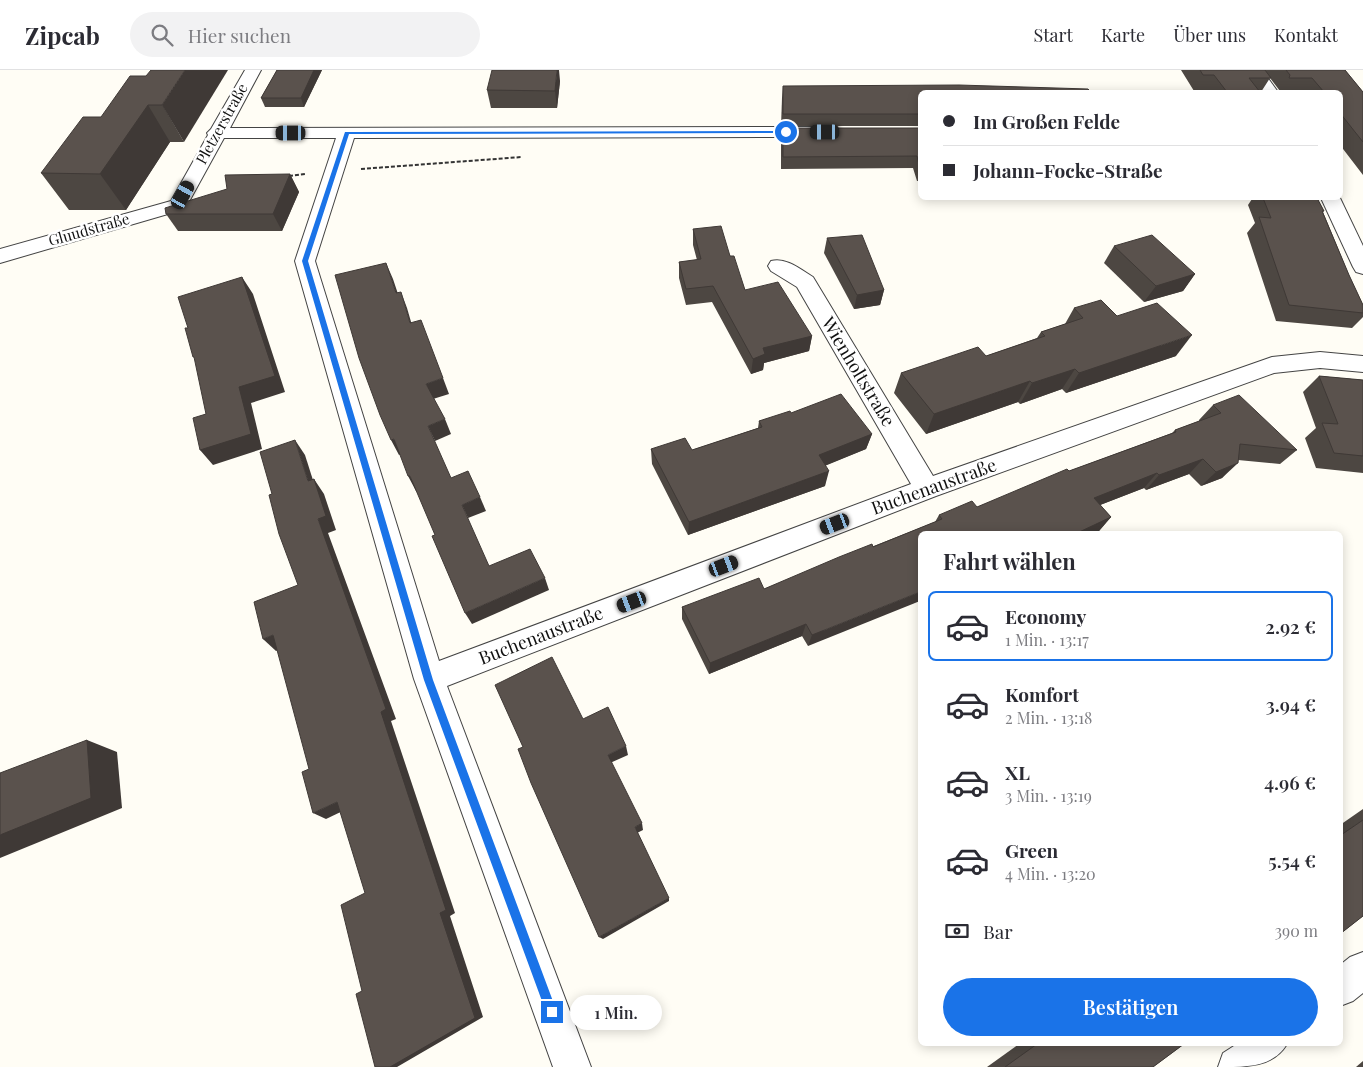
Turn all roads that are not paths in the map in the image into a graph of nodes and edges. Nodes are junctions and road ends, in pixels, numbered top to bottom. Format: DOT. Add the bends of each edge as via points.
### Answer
graph roads {
  1 [pos="253,70"];
  2 [pos="1253,70"];
  3 [pos="1268,90"];
  4 [pos="841,132"];
  5 [pos="216,133"];
  6 [pos="347,133"];
  7 [pos="1331,200"];
  8 [pos="178,205"];
  9 [pos="0,256"];
  10 [pos="778,266"];
  11 [pos="1363,267"];
  12 [pos="1363,364"];
  13 [pos="928,489"];
  14 [pos="429,680"];
  15 [pos="1363,970"];
  16 [pos="1343,986"];
  17 [pos="1265,1046"];
  18 [pos="572,1067"];
  19 [pos="1237,1067"];
  1 -- 5 [label="street, Pletzerstraße"];
  2 -- 3 [label="street"];
  4 -- 6 [label="street"];
  5 -- 6 [label="street"];
  5 -- 8 [label="street, Pletzerstraße"];
  6 -- 14 [label="street" via="305,261"];
  7 -- 11 [label="street"];
  8 -- 9 [label="street, Gluudstraße"];
  10 -- 13 [label="street, Wienholtstraße" via="805,282"];
  12 -- 13 [label="street, Buchenaustraße" via="1320,360 1272,365"];
  13 -- 14 [label="street, Buchenaustraße"];
  14 -- 18 [label="street"];
  15 -- 16 [label="street"];
  17 -- 19 [label="street"];
}
